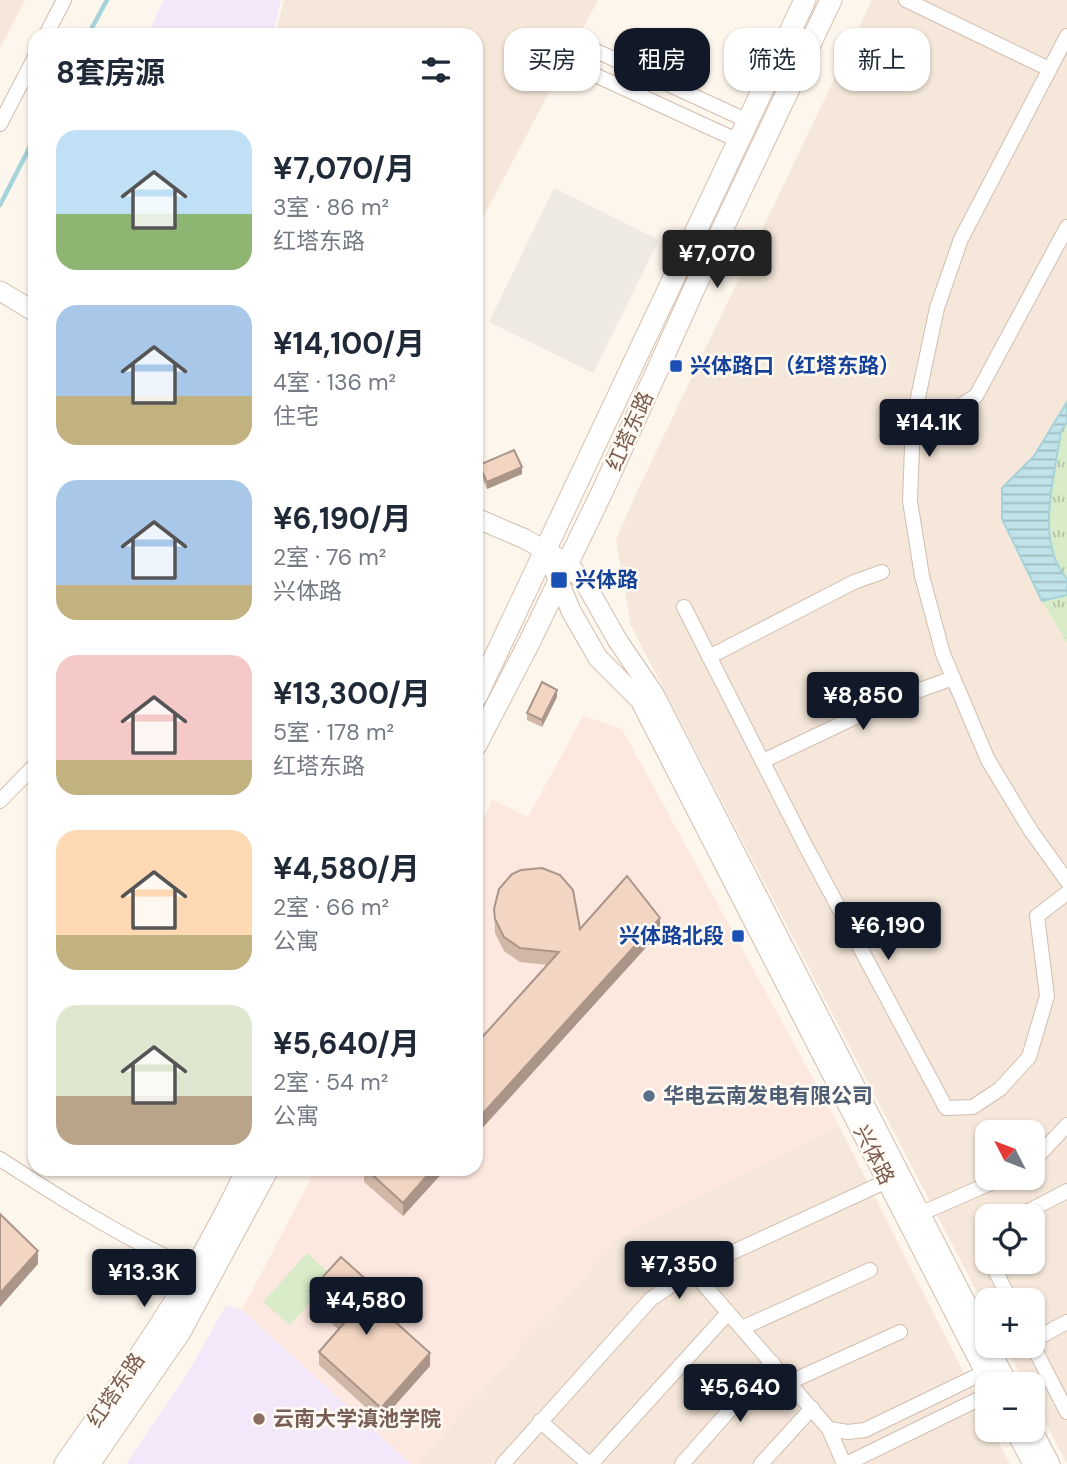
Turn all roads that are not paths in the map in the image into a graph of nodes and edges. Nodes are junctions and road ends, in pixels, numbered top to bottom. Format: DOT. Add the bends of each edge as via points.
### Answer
graph roads {
  1 [pos="64,0"];
  2 [pos="805,0"];
  3 [pos="831,0"];
  4 [pos="906,0"];
  5 [pos="50,28"];
  6 [pos="1067,36"];
  7 [pos="600,53"];
  8 [pos="1049,69"];
  9 [pos="28,70"];
  10 [pos="600,77"];
  11 [pos="748,121"];
  12 [pos="0,124"];
  13 [pos="739,141"];
  14 [pos="1067,227"];
  15 [pos="0,291"];
  16 [pos="28,309"];
  17 [pos="913,436"];
  18 [pos="483,521"];
  19 [pos="545,552"];
  20 [pos="563,572"];
  21 [pos="882,572"];
  22 [pos="684,607"];
  23 [pos="709,657"];
  24 [pos="953,678"];
  25 [pos="483,683"];
  26 [pos="483,731"];
  27 [pos="762,761"];
  28 [pos="28,772"];
  29 [pos="0,801"];
  30 [pos="1067,881"];
  31 [pos="1067,893"];
  32 [pos="830,1052"];
  33 [pos="1067,1125"];
  34 [pos="1045,1149"];
  35 [pos="0,1159"];
  36 [pos="243,1176"];
  37 [pos="264,1176"];
  38 [pos="887,1181"];
  39 [pos="975,1190"];
  40 [pos="1067,1191"];
  41 [pos="1042,1204"];
  42 [pos="913,1217"];
  43 [pos="193,1269"];
  44 [pos="870,1270"];
  45 [pos="692,1271"];
  46 [pos="728,1312"];
  47 [pos="1067,1322"];
  48 [pos="975,1323"];
  49 [pos="742,1328"];
  50 [pos="900,1332"];
  51 [pos="1045,1335"];
  52 [pos="1040,1358"];
  53 [pos="772,1362"];
  54 [pos="994,1372"];
  55 [pos="790,1382"];
  56 [pos="975,1389"];
  57 [pos="975,1401"];
  58 [pos="812,1408"];
  59 [pos="1067,1412"];
  60 [pos="540,1422"];
  61 [pos="829,1429"];
  62 [pos="1021,1442"];
  63 [pos="1038,1442"];
  64 [pos="65,1464"];
  65 [pos="89,1464"];
  66 [pos="503,1464"];
  67 [pos="590,1464"];
  68 [pos="682,1464"];
  69 [pos="761,1464"];
  70 [pos="845,1464"];
  71 [pos="1033,1464"];
  72 [pos="1050,1464"];
  1 -- 5 [label="street"];
  2 -- 11 [label="main road, 红塔东路"];
  3 -- 20 [label="main road, 红塔东路"];
  4 -- 8 [label="street"];
  6 -- 8 [label="street"];
  7 -- 11 [label="street"];
  8 -- 17 [label="street" via="961,239 937,309"];
  9 -- 12 [label="street"];
  10 -- 13 [label="street"];
  11 -- 13 [label="main road, 红塔东路"];
  13 -- 19 [label="main road, 红塔东路"];
  14 -- 17 [label="street" via="976,396"];
  15 -- 16 [label="street"];
  17 -- 24 [label="street" via="910,501 920,563"];
  18 -- 19 [label="street"];
  19 -- 20 [label="street"];
  19 -- 25 [label="main road, 红塔东路"];
  20 -- 26 [label="main road, 红塔东路"];
  20 -- 32 [label="street, 兴体路" via="571,611 598,658 640,700"];
  21 -- 23 [label="street"];
  22 -- 23 [label="street"];
  23 -- 27 [label="street"];
  24 -- 27 [label="street" via="887,702"];
  24 -- 30 [label="street" via="988,760"];
  27 -- 31 [label="street" via="946,1108 973,1107 1000,1089 1029,1057 1047,996 1037,916"];
  28 -- 29 [label="street"];
  32 -- 38 [label="street, 兴体路"];
  32 -- 42 [label="street, 兴体路"];
  33 -- 34 [label="street"];
  35 -- 43 [label="street"];
  36 -- 43 [label="main road, 红塔东路"];
  37 -- 65 [label="main road, 红塔东路" via="180,1332"];
  38 -- 42 [label="street, 兴体路"];
  38 -- 45 [label="street"];
  39 -- 42 [label="street"];
  40 -- 41 [label="street"];
  42 -- 48 [label="street, 兴体路"];
  42 -- 54 [label="street, 兴体路"];
  43 -- 64 [label="main road, 红塔东路"];
  44 -- 49 [label="street"];
  45 -- 46 [label="street"];
  45 -- 60 [label="street" via="651,1299"];
  46 -- 49 [label="street"];
  46 -- 67 [label="street"];
  47 -- 51 [label="street"];
  49 -- 53 [label="street"];
  50 -- 55 [label="street"];
  52 -- 59 [label="street"];
  53 -- 55 [label="street"];
  53 -- 68 [label="street"];
  55 -- 58 [label="street"];
  56 -- 61 [label="street" via="865,1430"];
  57 -- 70 [label="street"];
  58 -- 61 [label="street"];
  58 -- 69 [label="street"];
  60 -- 66 [label="street"];
  60 -- 67 [label="street"];
  61 -- 70 [label="street"];
  62 -- 71 [label="street"];
  63 -- 72 [label="street"];
}
